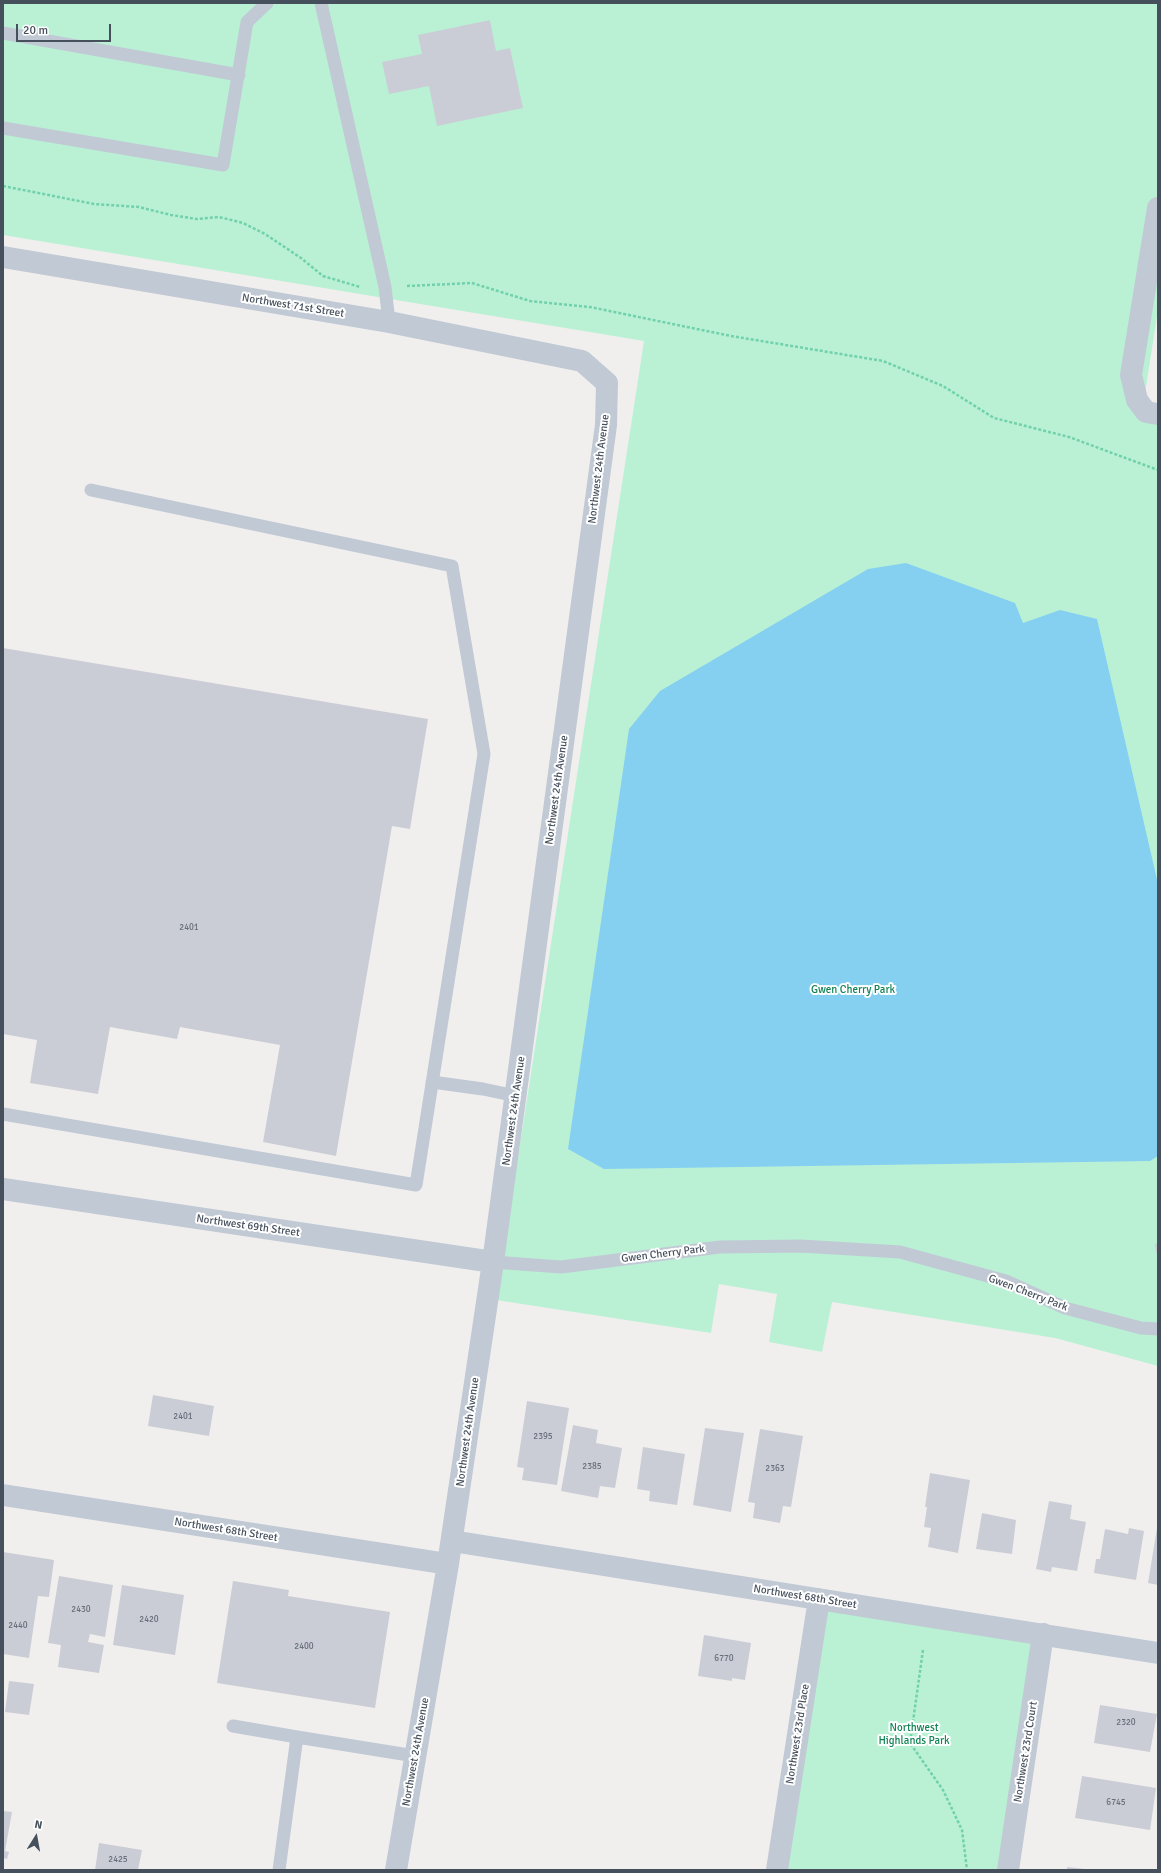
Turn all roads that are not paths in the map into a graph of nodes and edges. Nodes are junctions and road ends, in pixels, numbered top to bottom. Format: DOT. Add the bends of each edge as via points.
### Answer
graph roads {
  1 [pos="267,3"];
  2 [pos="321,3"];
  3 [pos="3,33"];
  4 [pos="239,75"];
  5 [pos="3,128"];
  6 [pos="1158,208"];
  7 [pos="3,257"];
  8 [pos="389,322"];
  9 [pos="582,361"];
  10 [pos="1158,414"];
  11 [pos="91,490"];
  12 [pos="432,1082"];
  13 [pos="516,1096"];
  14 [pos="3,1114"];
  15 [pos="3,1189"];
  16 [pos="493,1262"];
  17 [pos="1158,1329"];
  18 [pos="3,1495"];
  19 [pos="452,1541"];
  20 [pos="448,1564"];
  21 [pos="819,1599"];
  22 [pos="1044,1634"];
  23 [pos="1158,1653"];
  24 [pos="233,1726"];
  25 [pos="297,1737"];
  26 [pos="416,1756"];
  27 [pos="278,1870"];
  28 [pos="396,1870"];
  29 [pos="777,1870"];
  30 [pos="1008,1870"];
  1 -- 4 [label="lane" via="248,22"];
  2 -- 8 [label="lane" via="385,287"];
  3 -- 4 [label="lane"];
  4 -- 5 [label="lane" via="223,165"];
  6 -- 10 [label="street" via="1131,375 1137,400 1146,412"];
  7 -- 8 [label="street, Northwest 71st Street"];
  8 -- 9 [label="street, Northwest 71st Street"];
  9 -- 13 [label="street, Northwest 24th Avenue" via="607,383 606,425"];
  11 -- 12 [label="lane" via="452,566 484,754"];
  12 -- 13 [label="lane"];
  12 -- 14 [label="lane" via="416,1185"];
  13 -- 16 [label="street, Northwest 24th Avenue"];
  15 -- 16 [label="street, Northwest 69th Street"];
  16 -- 17 [label="lane, Gwen Cherry Park" via="561,1266 720,1247 801,1246 900,1252 1006,1282 1065,1308 1141,1328"];
  16 -- 19 [label="street, Northwest 24th Avenue"];
  18 -- 20 [label="street, Northwest 68th Street"];
  19 -- 20 [label="street, Northwest 24th Avenue"];
  19 -- 21 [label="street, Northwest 68th Street"];
  20 -- 26 [label="street, Northwest 24th Avenue"];
  21 -- 22 [label="street, Northwest 68th Street"];
  21 -- 29 [label="street, Northwest 23rd Place"];
  22 -- 23 [label="street, Northwest 68th Street"];
  22 -- 30 [label="street, Northwest 23rd Court"];
  24 -- 25 [label="lane"];
  25 -- 26 [label="lane"];
  25 -- 27 [label="lane"];
  26 -- 28 [label="street, Northwest 24th Avenue"];
}
